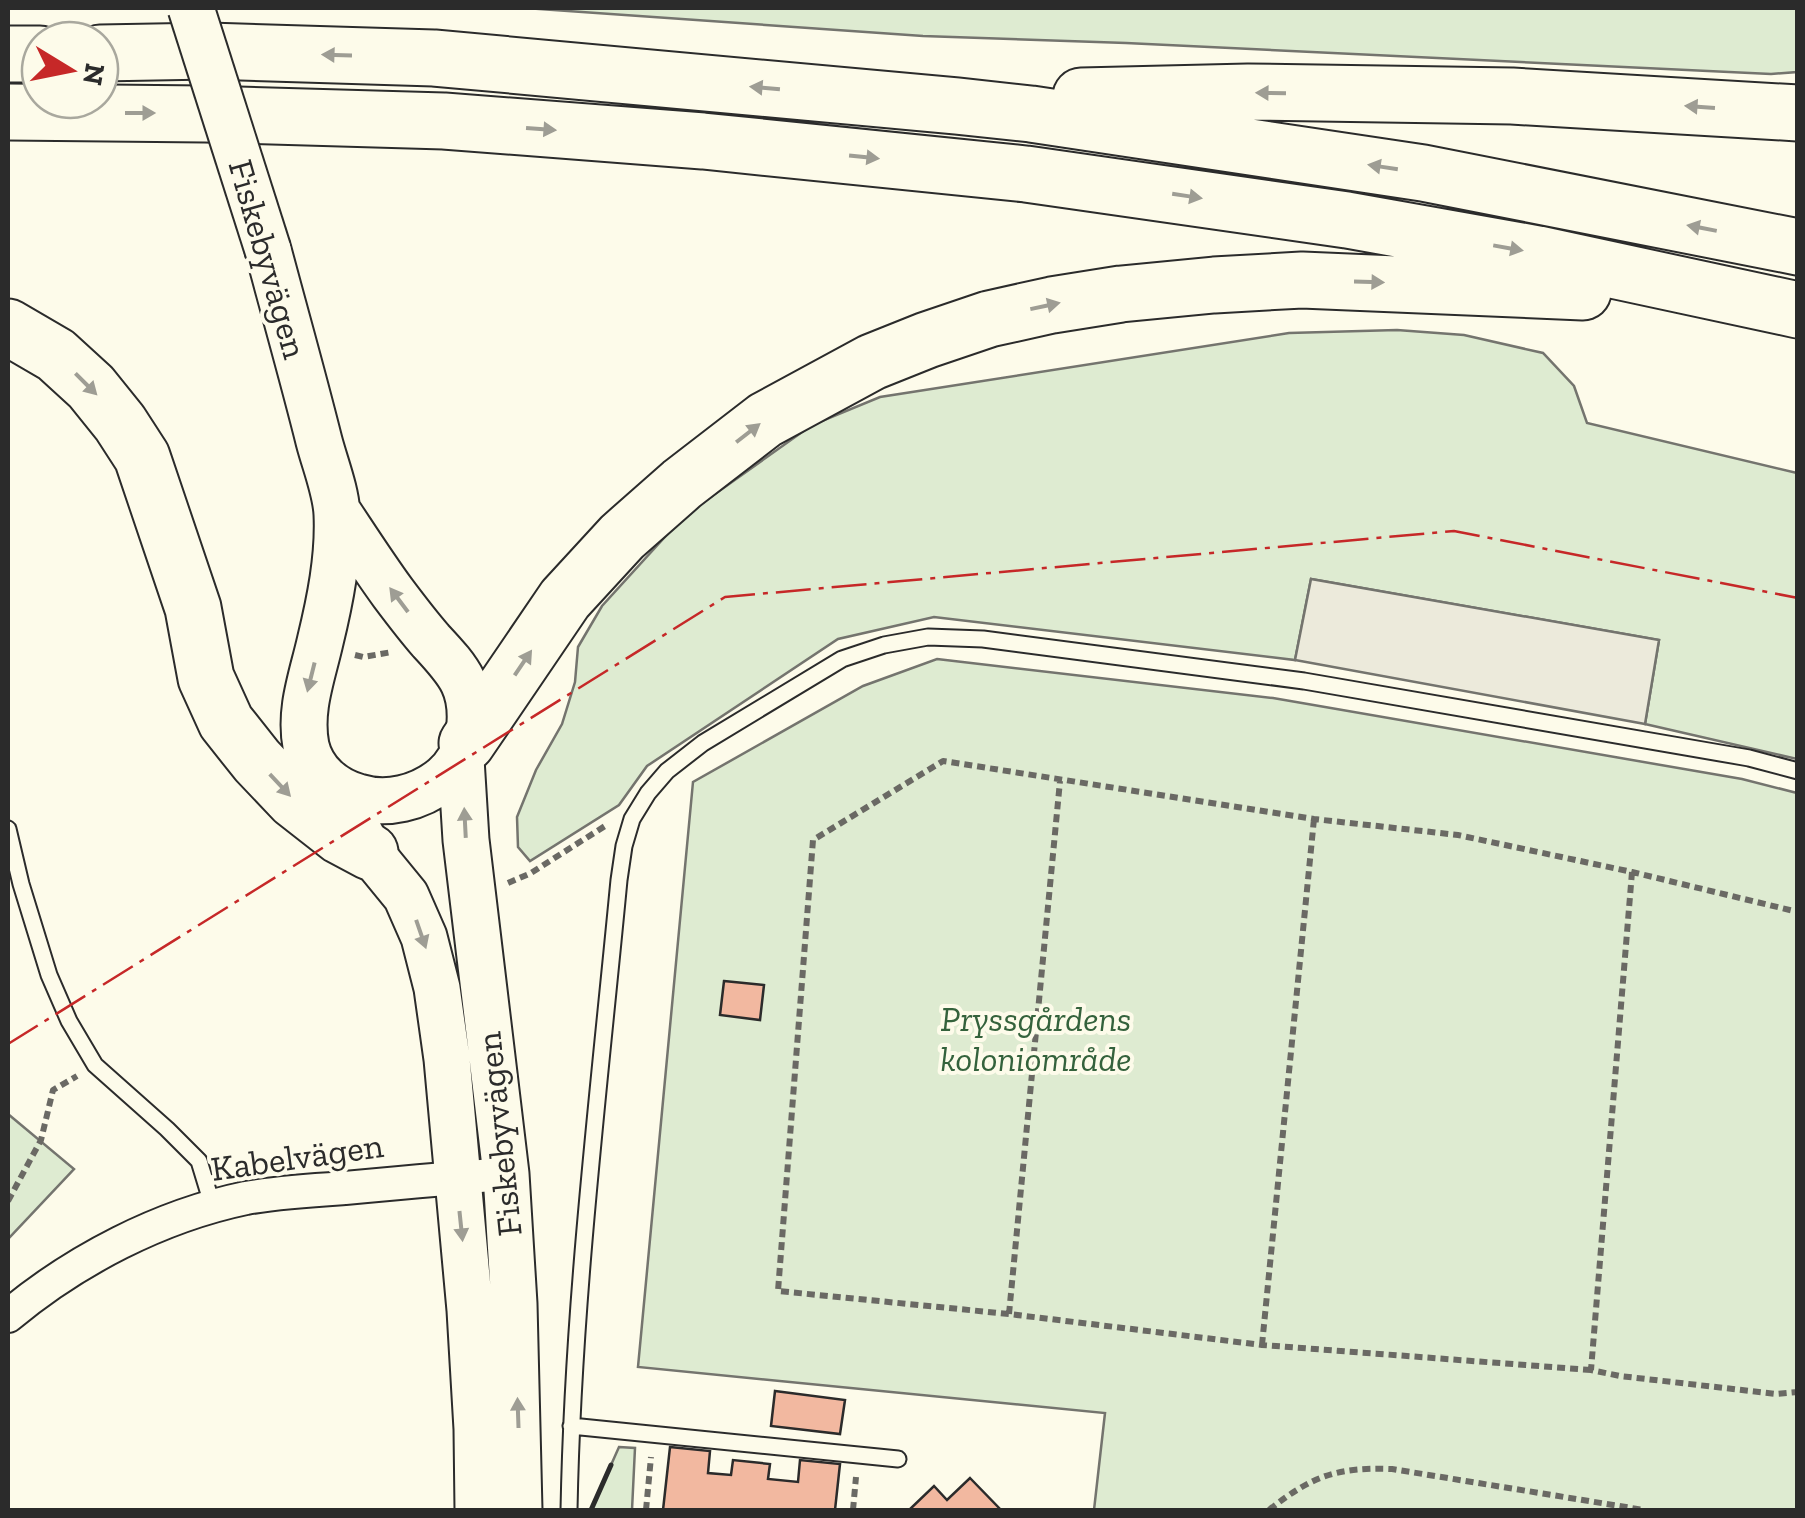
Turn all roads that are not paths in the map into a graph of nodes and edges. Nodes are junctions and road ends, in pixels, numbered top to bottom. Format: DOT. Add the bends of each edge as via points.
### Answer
graph roads {
  1 [pos="191,8"];
  2 [pos="120,53"];
  3 [pos="898,100"];
  4 [pos="8,112"];
  5 [pos="1798,113"];
  6 [pos="1798,246"];
  7 [pos="1788,308"];
  8 [pos="8,327"];
  9 [pos="338,512"];
  10 [pos="193,608"];
  11 [pos="464,751"];
  12 [pos="1798,770"];
  13 [pos="326,778"];
  14 [pos="8,830"];
  15 [pos="370,852"];
  16 [pos="506,1174"];
  17 [pos="456,1178"];
  18 [pos="213,1207"];
  19 [pos="8,1316"];
  20 [pos="571,1426"];
  21 [pos="898,1459"];
  22 [pos="478,1510"];
  23 [pos="519,1510"];
  24 [pos="570,1510"];
  1 -- 9 [label="street, Fiskebyvägen, bridge" via="268,250"];
  3 -- 2 [label="highway, one-way" via="434,58"];
  5 -- 3 [label="highway, one-way" via="1512,96 1267,92"];
  6 -- 3 [label="highway, one-way" via="1422,174"];
  4 -- 7 [label="highway, one-way" via="444,122 1026,174 1347,220"];
  11 -- 7 [label="highway, one-way" via="565,599 682,484 765,420 872,362 974,324 1121,294 1302,280"];
  8 -- 10 [label="highway, one-way" via="56,355 120,423 142,457"];
  11 -- 9 [label="street, Fiskebyvägen, one-way" via="470,702 463,679 393,594"];
  9 -- 13 [label="street, Fiskebyvägen, one-way" via="334,568 304,708 307,752"];
  10 -- 13 [label="highway" via="266,718"];
  10 -- 15 [label="highway, one-way" via="206,678 226,722 294,800"];
  11 -- 13 [label="street" via="446,777 404,799 357,797"];
  16 -- 11 [label="street, Fiskebyvägen, one-way" via="466,840"];
  12 -- 20 [label="lane" via="1304,681 983,640 928,637 842,659 703,743 667,771 632,819 619,880"];
  13 -- 15 [label="street, Fiskebyvägen"];
  14 -- 18 [label="lane" via="49,975 69,1021 95,1065 198,1161"];
  15 -- 17 [label="street, Fiskebyvägen, one-way" via="406,896 424,937 437,988"];
  16 -- 17 [label="street, Kabelvägen"];
  23 -- 16 [label="street, Fiskebyvägen, one-way"];
  17 -- 18 [label="street, Kabelvägen" via="302,1191"];
  17 -- 22 [label="street, Fiskebyvägen, one-way" via="470,1310"];
  18 -- 19 [label="street, Kabelvägen" via="139,1231 39,1289"];
  20 -- 21 [label="lane"];
  20 -- 24 [label="lane"];
}
